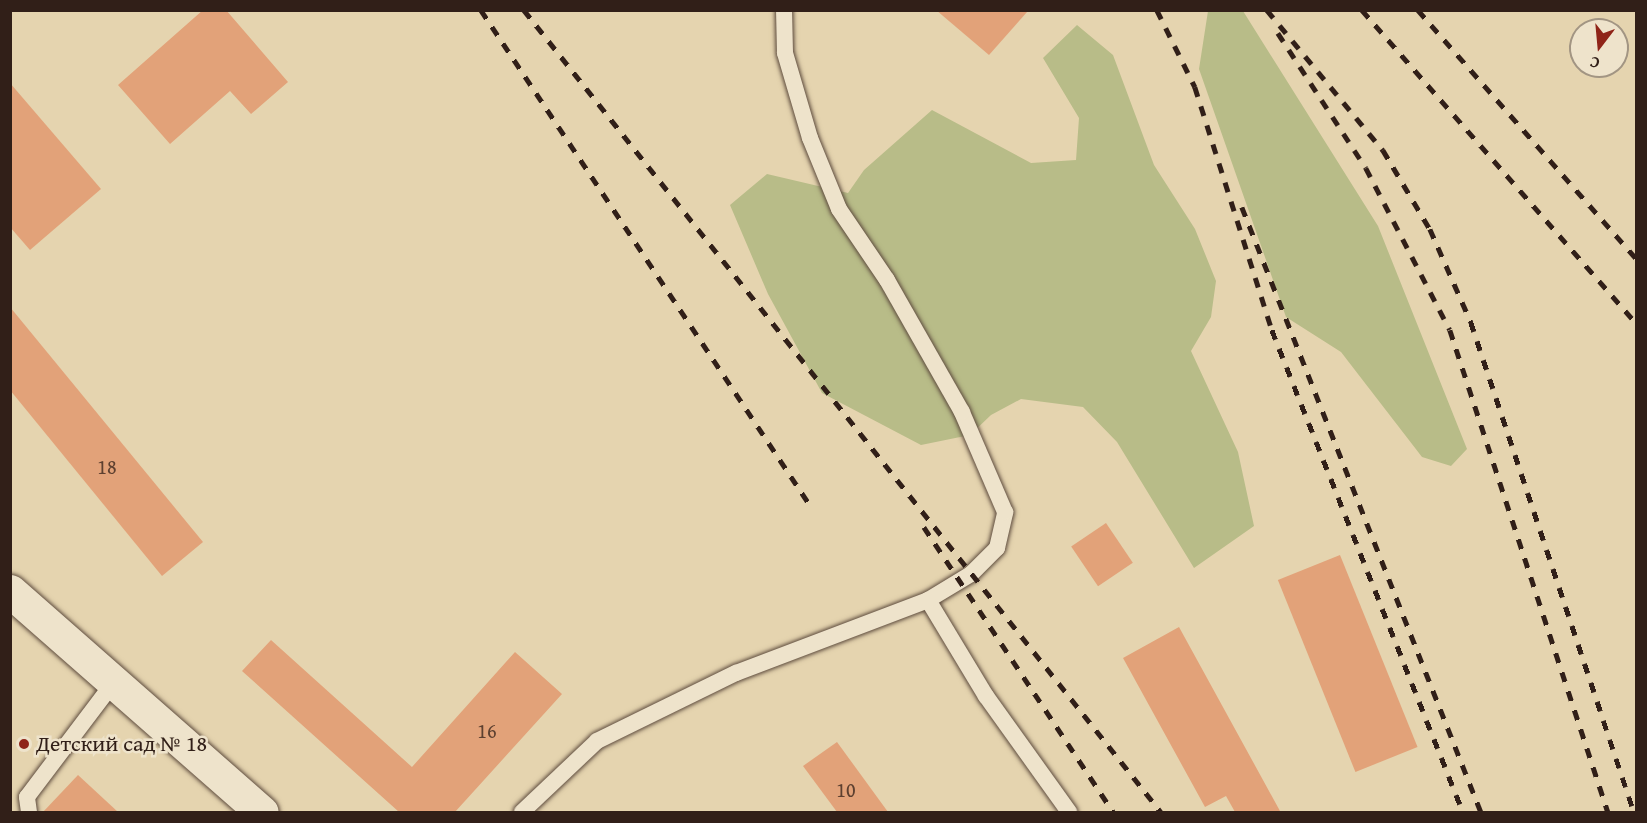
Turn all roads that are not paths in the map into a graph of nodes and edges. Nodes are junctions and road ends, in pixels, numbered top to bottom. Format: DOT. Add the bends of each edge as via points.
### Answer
graph roads {
  1 [pos="784,10"];
  2 [pos="10,591"];
  3 [pos="928,600"];
  4 [pos="114,682"];
  5 [pos="29,813"];
  6 [pos="262,813"];
  7 [pos="522,813"];
  8 [pos="1069,813"];
  1 -- 3 [label="lane" via="785,53 839,209 962,412 1005,512 997,548 971,574"];
  2 -- 4 [label="street"];
  3 -- 7 [label="lane" via="736,673 597,741"];
  3 -- 8 [label="lane" via="986,696"];
  4 -- 5 [label="lane" via="27,797"];
  4 -- 6 [label="street"];
}
